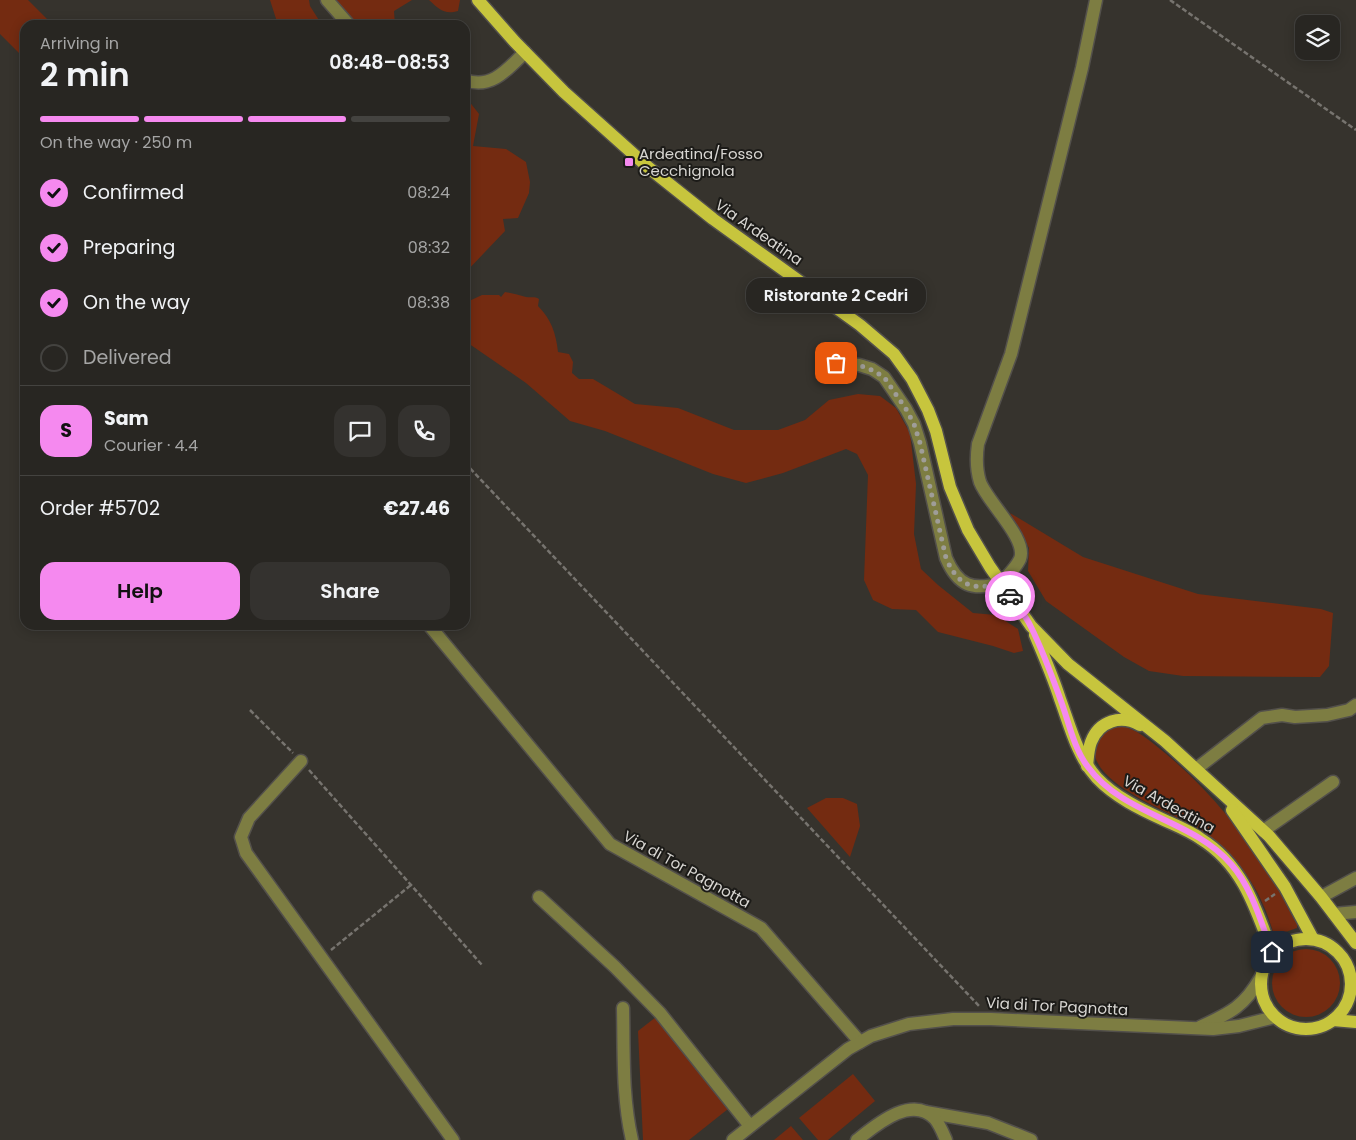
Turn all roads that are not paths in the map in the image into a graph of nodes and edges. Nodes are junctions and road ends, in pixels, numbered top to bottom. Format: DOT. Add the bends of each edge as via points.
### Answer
graph roads {
  1 [pos="327,0"];
  2 [pos="478,0"];
  3 [pos="1096,0"];
  4 [pos="345,20"];
  5 [pos="525,52"];
  6 [pos="470,81"];
  7 [pos="836,363"];
  8 [pos="1001,583"];
  9 [pos="1031,626"];
  10 [pos="432,630"];
  11 [pos="1356,705"];
  12 [pos="1165,741"];
  13 [pos="301,762"];
  14 [pos="1087,766"];
  15 [pos="1196,769"];
  16 [pos="1333,782"];
  17 [pos="1216,788"];
  18 [pos="1264,831"];
  19 [pos="1356,878"];
  20 [pos="539,897"];
  21 [pos="1321,897"];
  22 [pos="1356,912"];
  23 [pos="1334,914"];
  24 [pos="1313,939"];
  25 [pos="1356,943"];
  26 [pos="1272,952"];
  27 [pos="1261,977"];
  28 [pos="1354,982"];
  29 [pos="623,1008"];
  30 [pos="1275,1017"];
  31 [pos="1334,1020"];
  32 [pos="1356,1022"];
  33 [pos="1195,1029"];
  34 [pos="860,1042"];
  35 [pos="924,1112"];
  36 [pos="750,1126"];
  37 [pos="453,1140"];
  38 [pos="632,1140"];
  39 [pos="733,1140"];
  40 [pos="857,1140"];
  41 [pos="946,1140"];
  42 [pos="1031,1140"];
  1 -- 4 [label="street"];
  2 -- 5 [label="main road, Via Ardeatina"];
  3 -- 8 [label="street" via="1011,354 978,444 976,458 981,484 1021,545 1020,559"];
  5 -- 6 [label="street" via="495,79 484,83"];
  5 -- 8 [label="main road, Via Ardeatina" via="595,121 673,188 860,324 894,354 912,378 933,421 950,487 963,520"];
  7 -- 8 [label="street" via="859,365 884,377 906,409 920,443 946,558 957,578 976,587"];
  8 -- 9 [label="main road, Via Ardeatina"];
  9 -- 12 [label="main road, Via Ardeatina" via="1079,674"];
  9 -- 14 [label="main road, Via Ardeatina"];
  10 -- 34 [label="street, Via di Tor Pagnotta" via="610,844 761,928"];
  11 -- 15 [label="street" via="1327,715 1262,718"];
  12 -- 14 [label="main road" via="1130,720 1114,720 1097,731 1089,747"];
  12 -- 15 [label="main road, Via Ardeatina"];
  13 -- 37 [label="street" via="249,818 241,837 246,853"];
  14 -- 26 [label="main road, Via Ardeatina" via="1116,794 1201,838 1226,859 1248,890"];
  15 -- 17 [label="main road, Via Ardeatina"];
  16 -- 18 [label="street"];
  17 -- 18 [label="main road, Via Ardeatina"];
  17 -- 24 [label="main road, Via Ardeatina" via="1285,887"];
  18 -- 21 [label="main road, Via Ardeatina"];
  19 -- 21 [label="street"];
  20 -- 36 [label="street" via="660,1013"];
  21 -- 23 [label="main road, Via Ardeatina"];
  22 -- 23 [label="street"];
  23 -- 25 [label="main road, Via Ardeatina"];
  24 -- 26 [label="main road" via="1295,940"];
  24 -- 28 [label="main road" via="1328,945 1338,954"];
  26 -- 27 [label="main road"];
  27 -- 30 [label="main road" via="1265,1005"];
  27 -- 33 [label="street" via="1242,1004"];
  28 -- 31 [label="main road" via="1349,998"];
  29 -- 38 [label="street" via="627,1120"];
  30 -- 31 [label="main road" via="1300,1028 1318,1027"];
  30 -- 33 [label="street, Via di Tor Pagnotta" via="1239,1026"];
  31 -- 32 [label="main road"];
  33 -- 34 [label="street, Via di Tor Pagnotta" via="953,1019 909,1024"];
  34 -- 36 [label="street, Via di Tor Pagnotta" via="827,1064"];
  35 -- 40 [label="street" via="903,1111 891,1116"];
  35 -- 41 [label="street" via="935,1119"];
  35 -- 42 [label="street" via="988,1123"];
  36 -- 39 [label="street, Via di Tor Pagnotta"];
}
